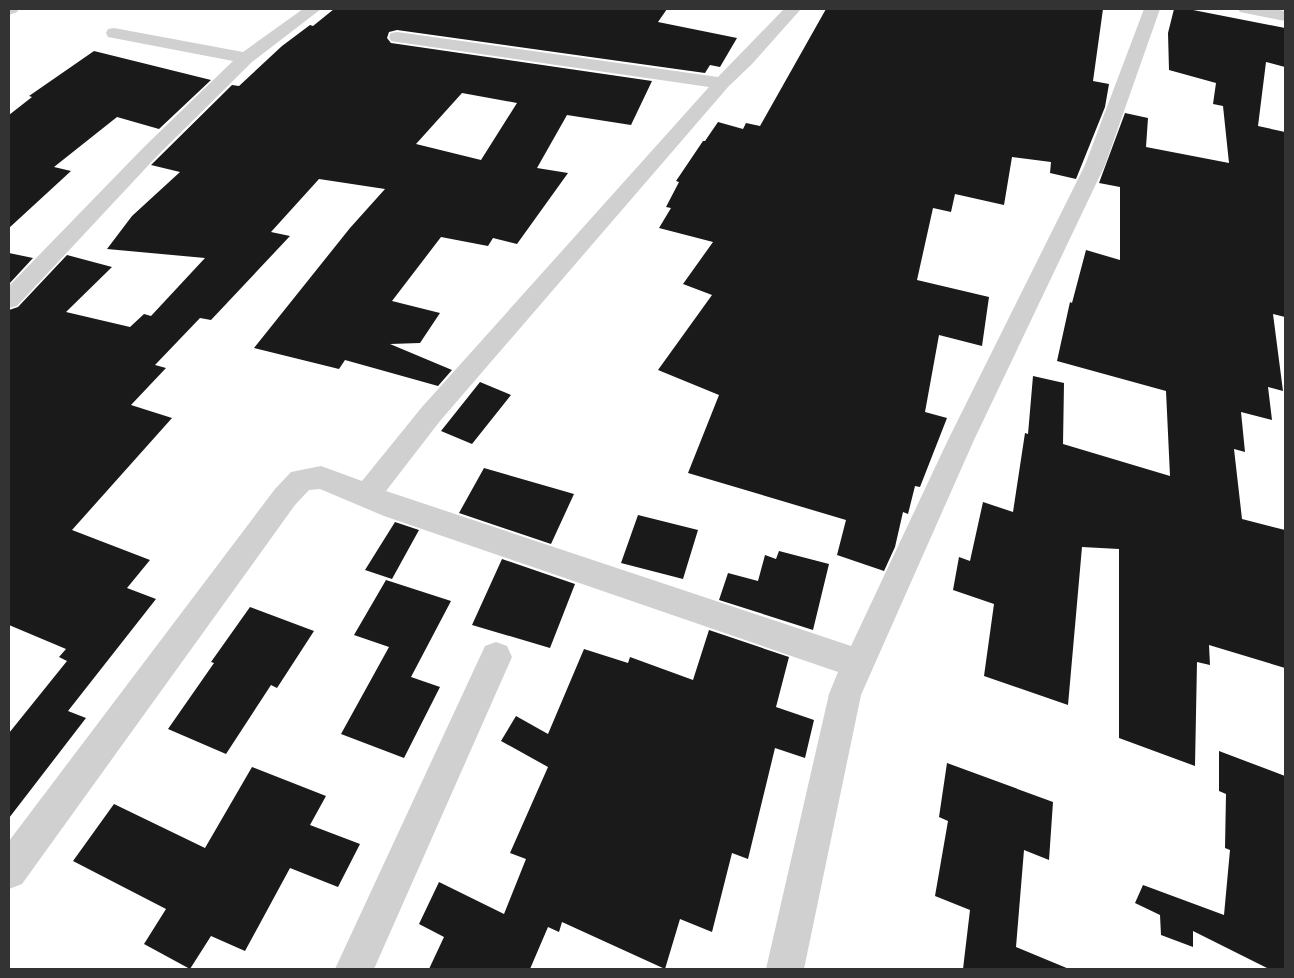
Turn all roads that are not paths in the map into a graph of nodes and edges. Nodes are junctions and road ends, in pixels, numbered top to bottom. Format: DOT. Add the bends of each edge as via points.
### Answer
graph roads {
  1 [pos="313,9"];
  2 [pos="793,9"];
  3 [pos="1152,9"];
  4 [pos="1246,9"];
  5 [pos="1285,16"];
  6 [pos="114,33"];
  7 [pos="397,37"];
  8 [pos="246,58"];
  9 [pos="722,83"];
  10 [pos="9,300"];
  11 [pos="367,495"];
  12 [pos="496,657"];
  13 [pos="859,664"];
  14 [pos="9,871"];
  15 [pos="354,969"];
  16 [pos="785,969"];
  1 -- 8 [label="street"];
  2 -- 9 [label="street"];
  3 -- 13 [label="street" via="1095,165 961,440"];
  4 -- 5 [label="street"];
  6 -- 8 [label="street"];
  7 -- 9 [label="street"];
  8 -- 10 [label="street" via="151,151"];
  9 -- 11 [label="street" via="431,414"];
  11 -- 13 [label="street" via="384,504"];
  11 -- 14 [label="street" via="321,477 301,480"];
  12 -- 15 [label="street"];
  13 -- 16 [label="street" via="845,694"];
}
